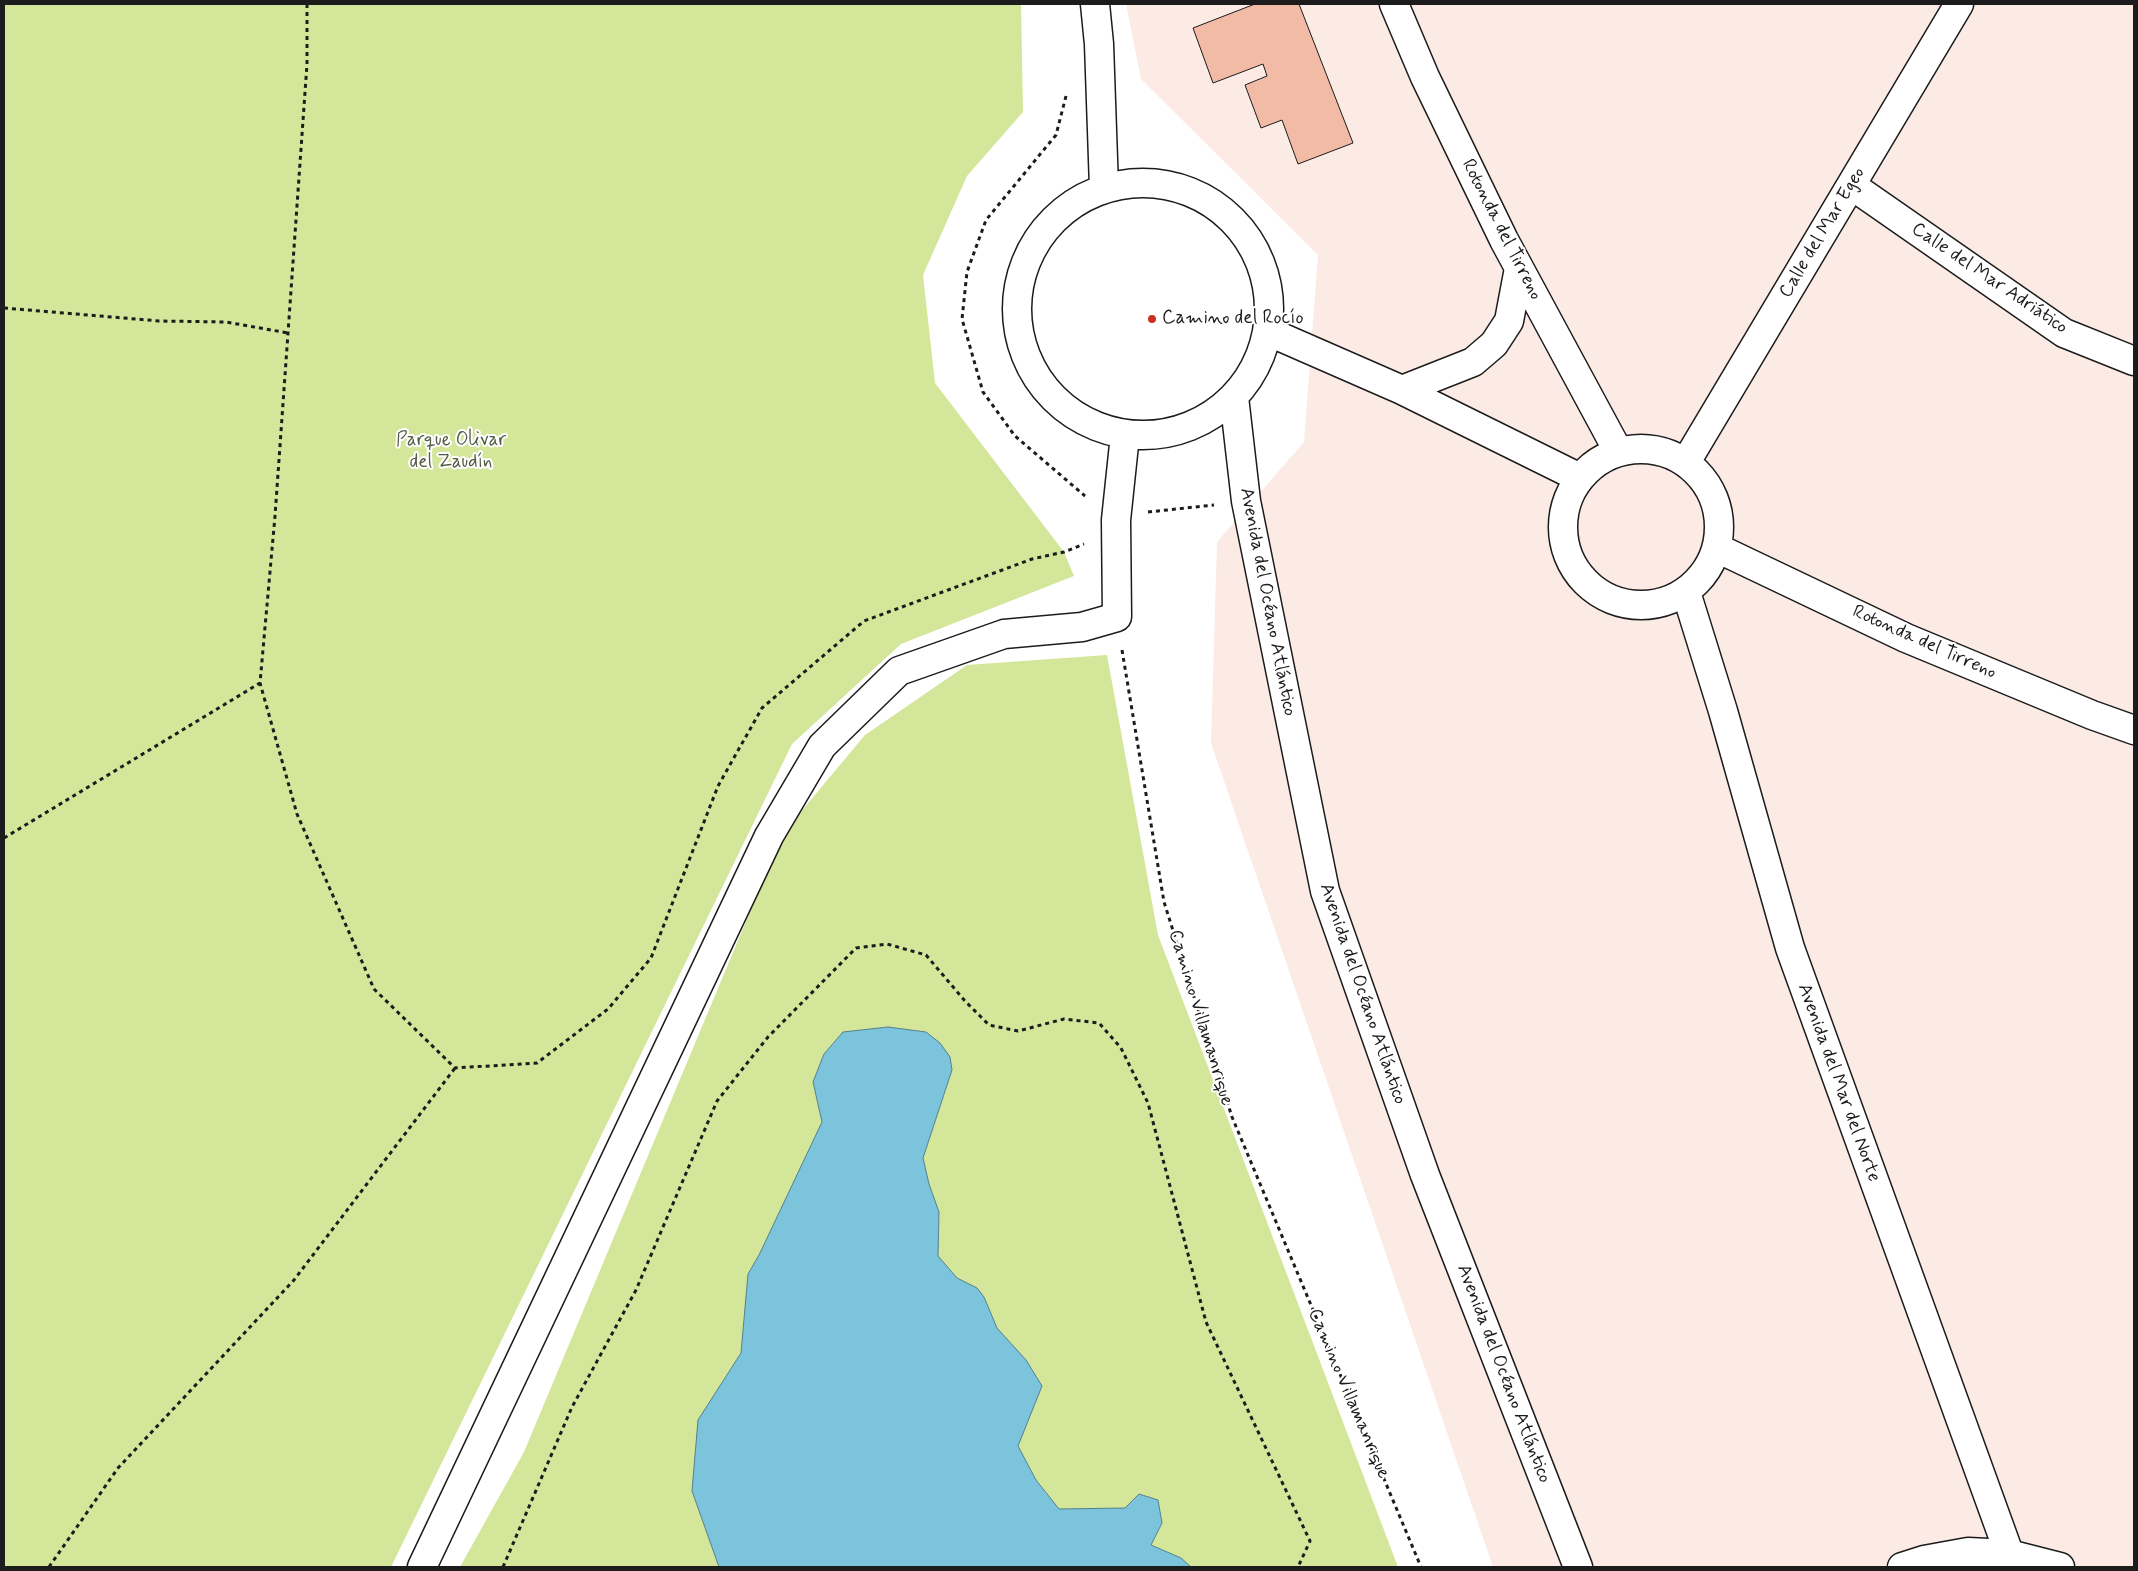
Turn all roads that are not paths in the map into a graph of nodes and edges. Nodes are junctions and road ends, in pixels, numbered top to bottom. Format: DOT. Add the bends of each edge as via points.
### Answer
graph roads {
  1 [pos="1095,4"];
  2 [pos="1394,4"];
  3 [pos="1959,4"];
  4 [pos="1851,185"];
  5 [pos="1104,188"];
  6 [pos="1519,268"];
  7 [pos="1267,331"];
  8 [pos="2134,361"];
  9 [pos="1402,390"];
  10 [pos="1234,397"];
  11 [pos="1125,435"];
  12 [pos="1618,451"];
  13 [pos="1686,462"];
  14 [pos="1580,478"];
  15 [pos="1717,548"];
  16 [pos="1686,592"];
  17 [pos="2134,730"];
  18 [pos="2011,1561"];
  19 [pos="422,1567"];
  20 [pos="1578,1567"];
  21 [pos="1902,1567"];
  22 [pos="2060,1567"];
  1 -- 5 [label="street"];
  2 -- 6 [label="street, Rotonda del Tirreno" via="1425,78"];
  3 -- 4 [label="street, Calle del Mar Egeo"];
  4 -- 8 [label="street, Calle del Mar Adriático" via="2064,333"];
  4 -- 13 [label="street, Calle del Mar Egeo"];
  5 -- 7 [label="street" via="1140,182 1177,187 1211,202 1239,226 1259,258 1269,294"];
  5 -- 11 [label="street" via="1070,205 1043,231 1024,264 1016,302 1020,339 1034,374 1057,403 1089,424"];
  6 -- 9 [label="street" via="1509,321 1494,344 1473,362"];
  6 -- 12 [label="street, Rotonda del Tirreno"];
  7 -- 9 [label="street"];
  7 -- 10 [label="street" via="1256,366"];
  9 -- 14 [label="street"];
  10 -- 11 [label="street" via="1193,425 1165,434"];
  10 -- 20 [label="street, Avenida del Océano Atlántico" via="1246,502 1325,892 1425,1175"];
  11 -- 19 [label="street" via="1117,516 1117,617 1082,627 1004,634 899,671 822,746 770,836"];
  12 -- 13 [label="street" via="1658,450"];
  12 -- 14 [label="street" via="1597,462"];
  13 -- 15 [label="street" via="1704,479 1715,500 1720,524"];
  14 -- 16 [label="street" via="1567,500 1563,524 1566,549 1576,571 1593,589 1615,602 1639,606 1664,602"];
  15 -- 16 [label="street" via="1706,572"];
  15 -- 17 [label="street, Rotonda del Tirreno" via="1906,638"];
  16 -- 18 [label="street, Avenida del Mar del Norte" via="1790,948"];
  18 -- 21 [label="street" via="1968,1552"];
  18 -- 22 [label="street"];
}
